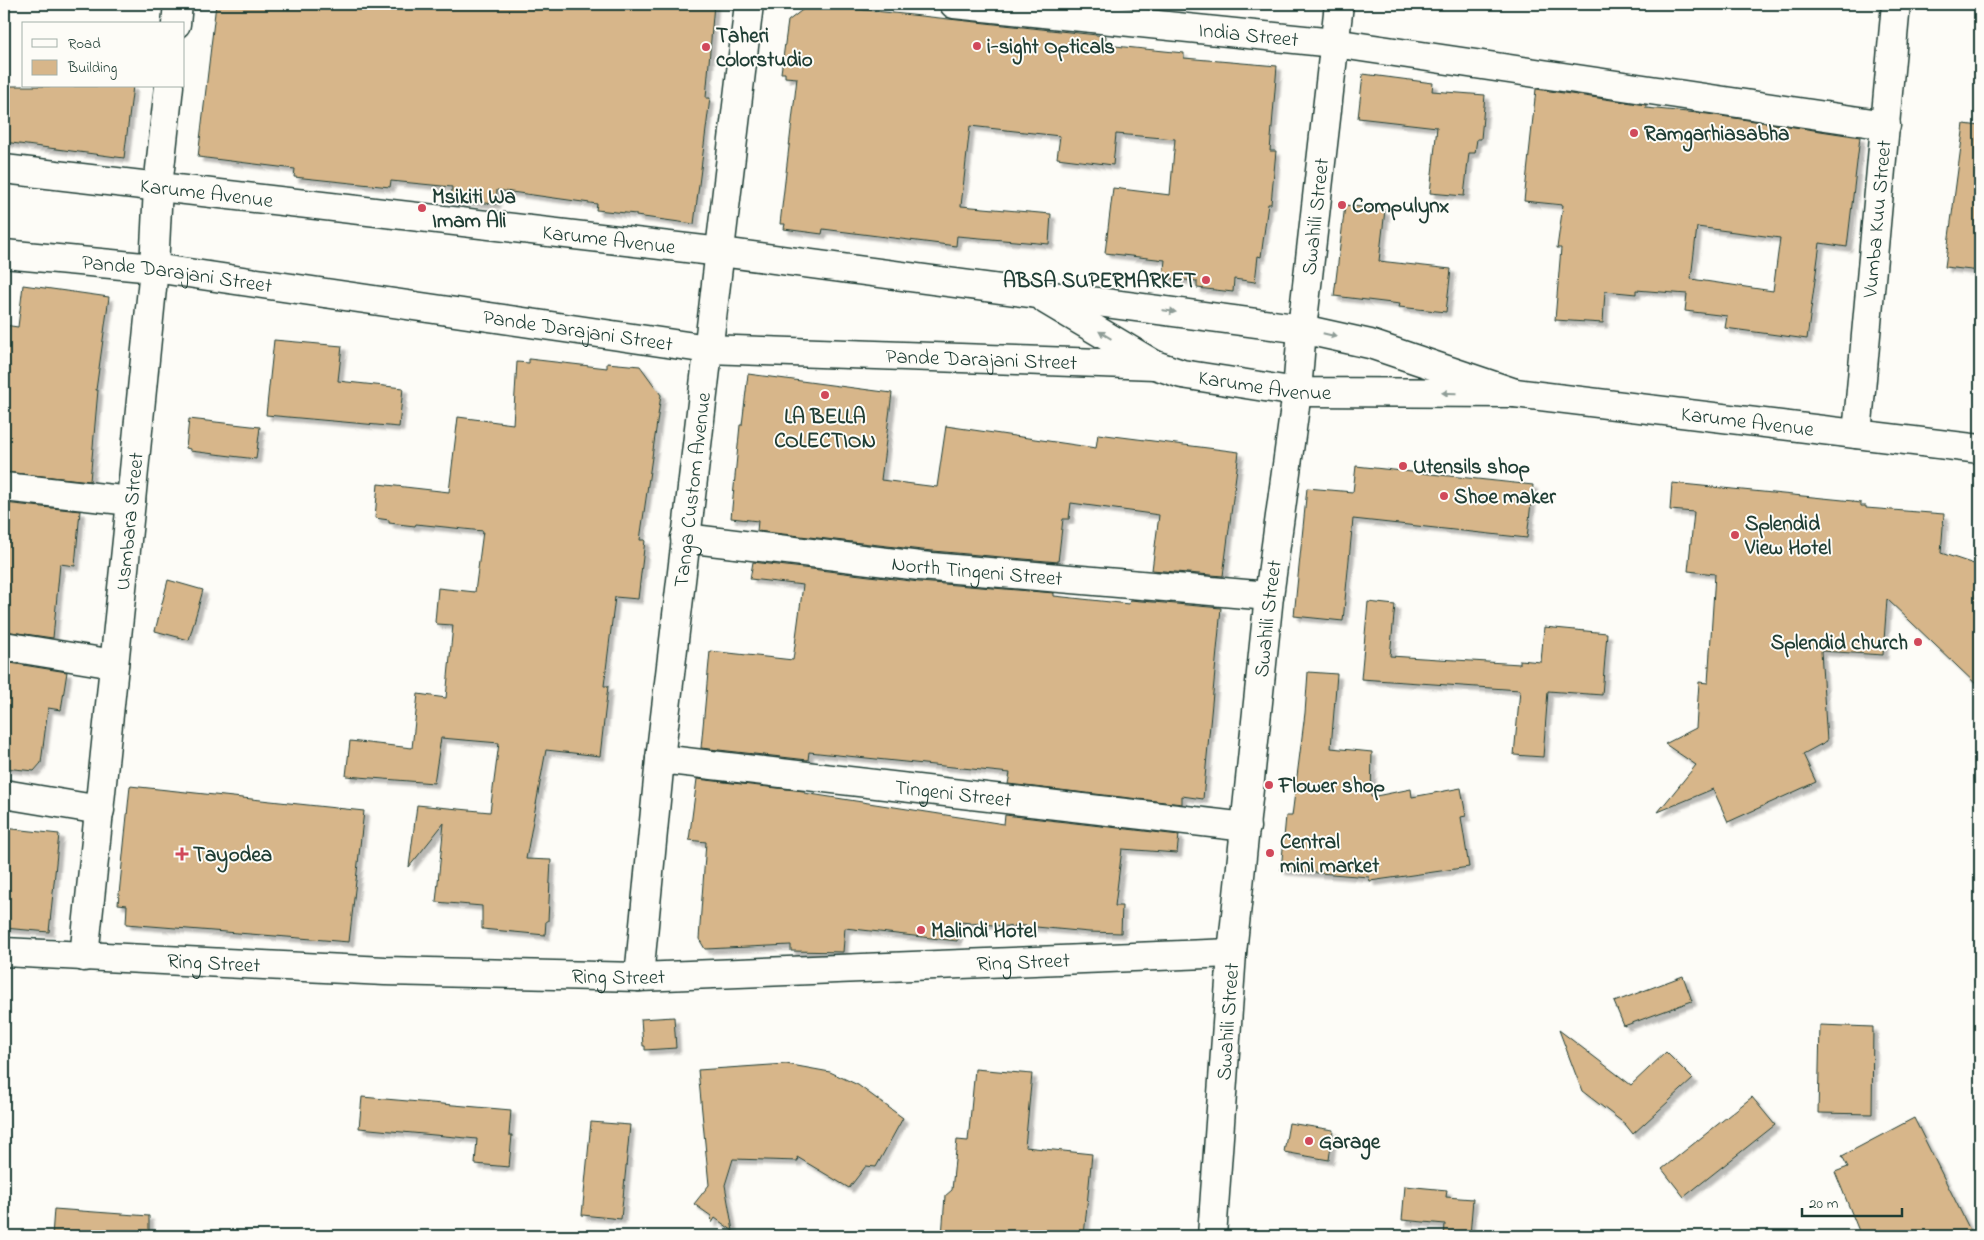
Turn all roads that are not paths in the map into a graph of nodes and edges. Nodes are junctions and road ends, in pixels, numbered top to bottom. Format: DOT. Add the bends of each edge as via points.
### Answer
graph roads {
  1 [pos="178,4"];
  2 [pos="749,4"];
  3 [pos="954,4"];
  4 [pos="1339,4"];
  5 [pos="1896,4"];
  6 [pos="176,22"];
  7 [pos="1334,43"];
  8 [pos="169,88"];
  9 [pos="1886,125"];
  10 [pos="4,169"];
  11 [pos="158,187"];
  12 [pos="721,252"];
  13 [pos="4,254"];
  14 [pos="154,268"];
  15 [pos="1034,294"];
  16 [pos="1302,329"];
  17 [pos="708,349"];
  18 [pos="1155,365"];
  19 [pos="1297,392"];
  20 [pos="1515,394"];
  21 [pos="1857,434"];
  22 [pos="1980,449"];
  23 [pos="4,487"];
  24 [pos="131,501"];
  25 [pos="685,538"];
  26 [pos="1269,596"];
  27 [pos="4,646"];
  28 [pos="114,664"];
  29 [pos="660,759"];
  30 [pos="4,794"];
  31 [pos="100,810"];
  32 [pos="1246,827"];
  33 [pos="4,952"];
  34 [pos="1232,954"];
  35 [pos="84,957"];
  36 [pos="639,976"];
  37 [pos="1212,1236"];
  1 -- 6 [label="street"];
  2 -- 12 [label="street, Tanga Custom Avenue"];
  3 -- 7 [label="street, India Street"];
  4 -- 7 [label="street, Swahili Street"];
  5 -- 9 [label="street, Vumba Kuu Street"];
  7 -- 9 [label="street, India Street"];
  7 -- 16 [label="street, Swahili Street"];
  8 -- 11 [label="street, Usmbara Street"];
  9 -- 21 [label="street, Vumba Kuu Street"];
  10 -- 11 [label="street, Karume Avenue"];
  11 -- 12 [label="street, Karume Avenue"];
  11 -- 14 [label="street, Usmbara Street"];
  12 -- 15 [label="street, Karume Avenue"];
  12 -- 17 [label="street, Tanga Custom Avenue"];
  13 -- 14 [label="street, Pande Darajani Street"];
  14 -- 17 [label="street, Pande Darajani Street"];
  14 -- 24 [label="street, Usmbara Street"];
  15 -- 16 [label="street, Karume Avenue, one-way"];
  18 -- 15 [label="street, Karume Avenue, one-way"];
  16 -- 19 [label="street, Swahili Street"];
  16 -- 20 [label="street, Karume Avenue, one-way" via="1370,344"];
  17 -- 18 [label="street, Pande Darajani Street"];
  17 -- 25 [label="street, Tanga Custom Avenue"];
  18 -- 19 [label="street, Karume Avenue" via="1182,374"];
  20 -- 19 [label="street, Karume Avenue, one-way"];
  19 -- 26 [label="street, Swahili Street"];
  20 -- 21 [label="street, Karume Avenue"];
  21 -- 22 [label="street, Karume Avenue"];
  23 -- 24 [label="street"];
  24 -- 28 [label="street, Usmbara Street"];
  25 -- 26 [label="street, North Tingeni Street" via="920,566"];
  25 -- 29 [label="street, Tanga Custom Avenue"];
  26 -- 32 [label="street, Swahili Street"];
  27 -- 28 [label="street"];
  28 -- 31 [label="street, Usmbara Street"];
  29 -- 32 [label="street, Tingeni Street"];
  29 -- 36 [label="street, Tanga Custom Avenue"];
  30 -- 31 [label="street"];
  31 -- 35 [label="street, Usmbara Street"];
  32 -- 34 [label="street, Swahili Street"];
  33 -- 35 [label="street, Ring Street"];
  34 -- 36 [label="street, Ring Street"];
  34 -- 37 [label="street, Swahili Street"];
  35 -- 36 [label="street, Ring Street" via="385,971"];
}
